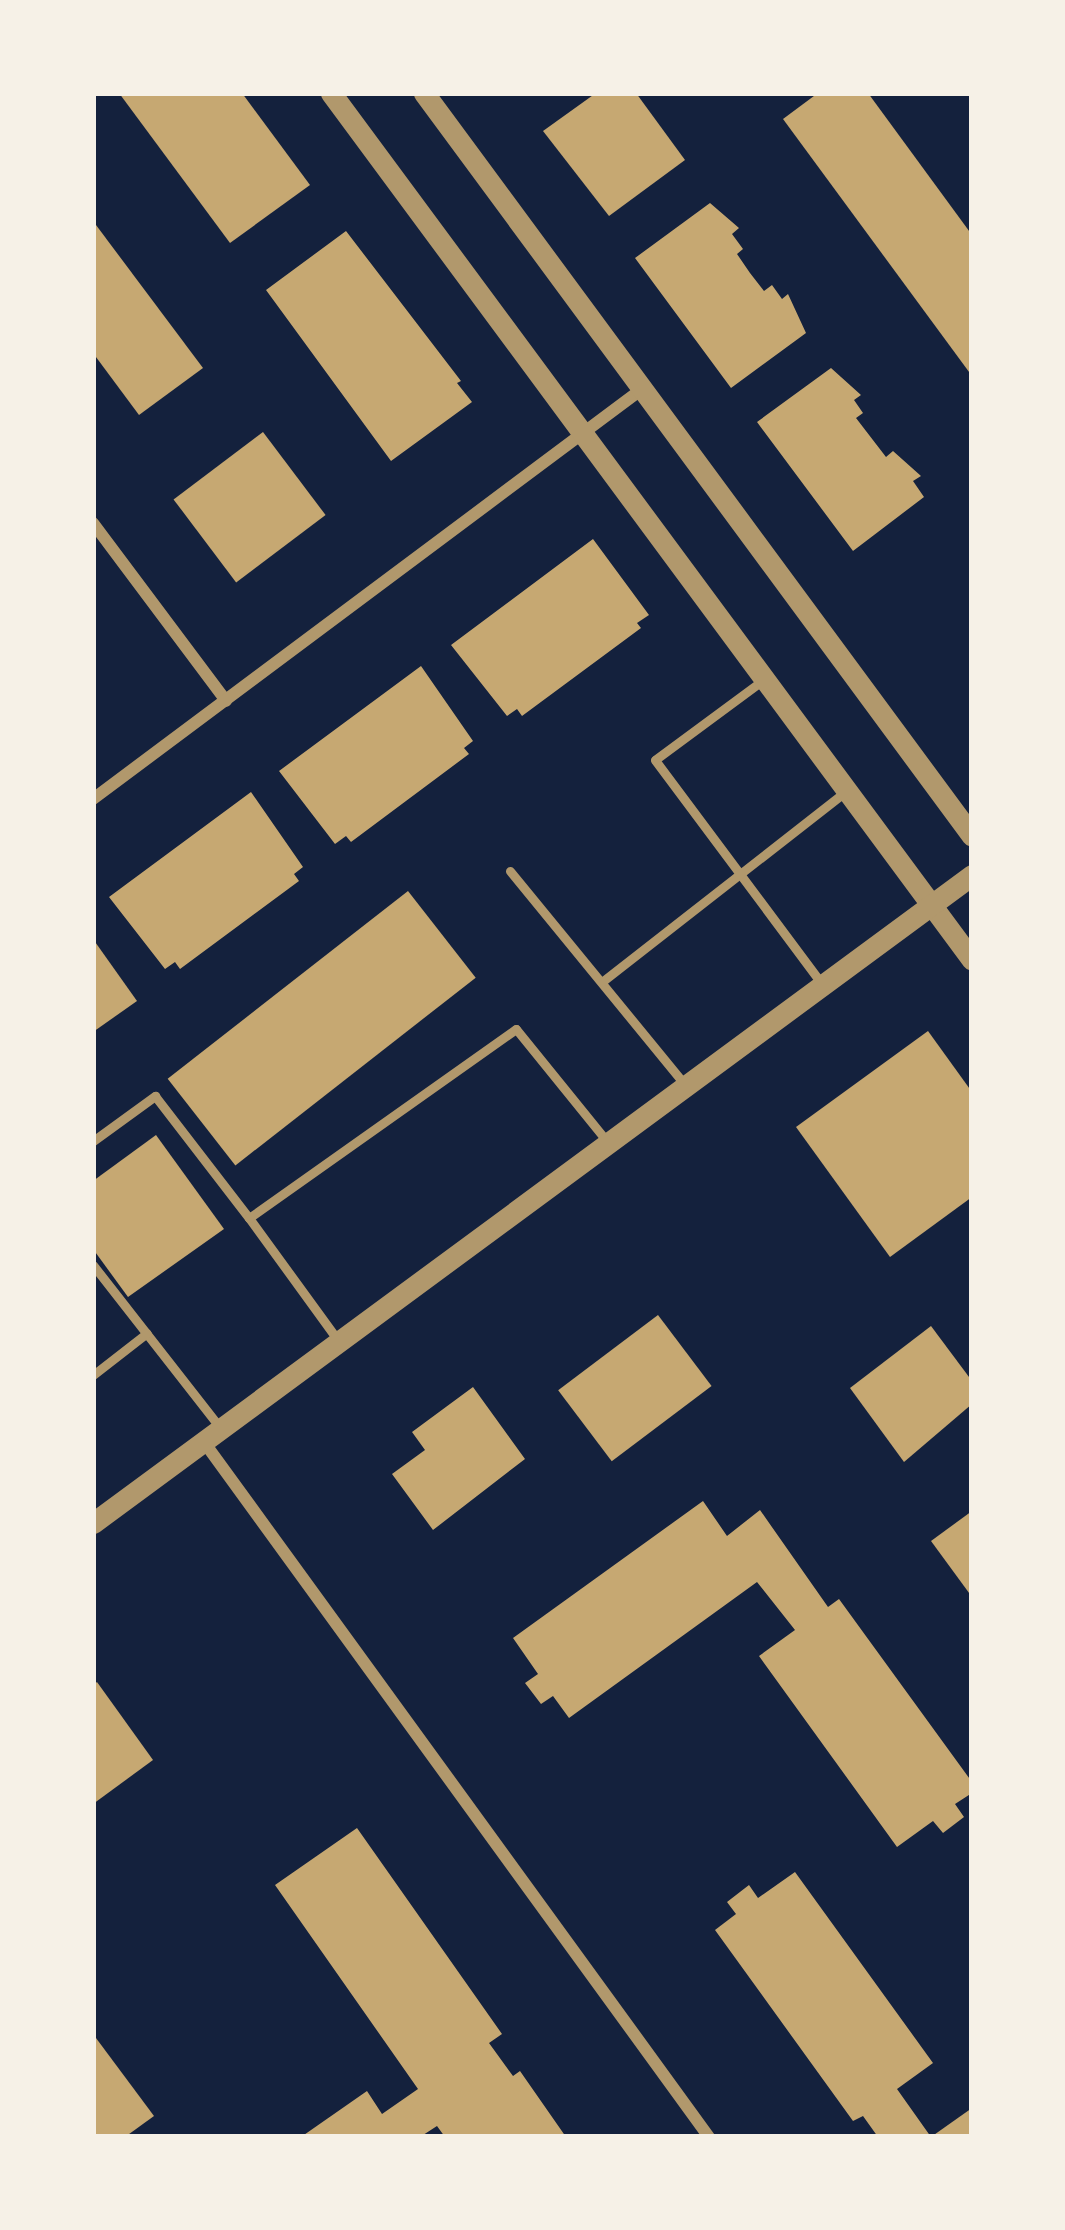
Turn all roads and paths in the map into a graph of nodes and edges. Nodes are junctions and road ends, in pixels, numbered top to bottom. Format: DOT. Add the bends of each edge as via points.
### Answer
graph roads {
  1 [pos="331,93"];
  2 [pos="424,93"];
  3 [pos="641,389"];
  4 [pos="582,433"];
  5 [pos="93,523"];
  6 [pos="764,680"];
  7 [pos="226,701"];
  8 [pos="846,791"];
  9 [pos="93,799"];
  10 [pos="972,836"];
  11 [pos="511,871"];
  12 [pos="737,871"];
  13 [pos="972,874"];
  14 [pos="932,904"];
  15 [pos="972,960"];
  16 [pos="602,981"];
  17 [pos="822,985"];
  18 [pos="686,1085"];
  19 [pos="93,1141"];
  20 [pos="609,1144"];
  21 [pos="248,1219"];
  22 [pos="93,1265"];
  23 [pos="147,1334"];
  24 [pos="339,1342"];
  25 [pos="93,1375"];
  26 [pos="213,1436"];
  27 [pos="93,1522"];
  28 [pos="709,2137"];
  1 -- 4 [label="street"];
  2 -- 3 [label="street"];
  3 -- 4 [label="street"];
  3 -- 10 [label="street"];
  4 -- 6 [label="street"];
  4 -- 7 [label="street"];
  5 -- 7 [label="street"];
  6 -- 8 [label="street"];
  6 -- 12 [label="lane" via="655,760"];
  7 -- 9 [label="street"];
  8 -- 12 [label="lane"];
  8 -- 14 [label="street"];
  11 -- 16 [label="lane"];
  12 -- 16 [label="lane"];
  12 -- 17 [label="lane"];
  13 -- 14 [label="street"];
  14 -- 15 [label="street"];
  14 -- 17 [label="street"];
  16 -- 18 [label="lane"];
  17 -- 18 [label="street"];
  18 -- 20 [label="street"];
  19 -- 21 [label="lane" via="155,1096"];
  20 -- 21 [label="lane" via="516,1029"];
  20 -- 24 [label="street"];
  21 -- 24 [label="lane"];
  22 -- 23 [label="lane"];
  23 -- 25 [label="lane"];
  23 -- 26 [label="lane"];
  24 -- 26 [label="street"];
  26 -- 27 [label="street"];
  26 -- 28 [label="street"];
}
